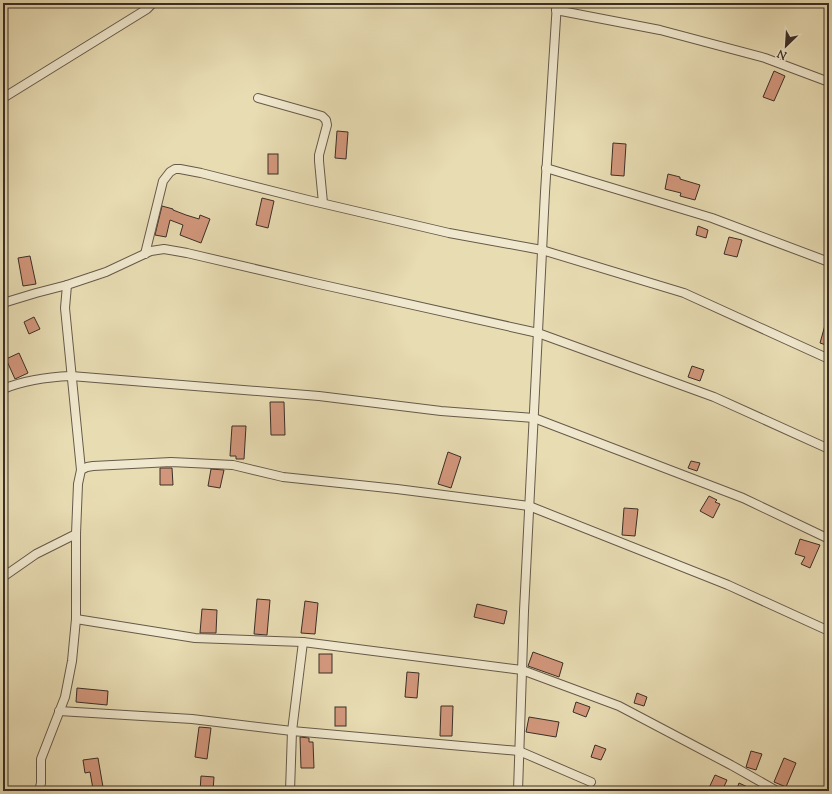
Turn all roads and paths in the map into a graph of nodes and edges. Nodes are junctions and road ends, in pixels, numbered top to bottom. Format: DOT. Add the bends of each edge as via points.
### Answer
graph roads {
  1 [pos="154,3"];
  2 [pos="557,6"];
  3 [pos="829,82"];
  4 [pos="3,98"];
  5 [pos="258,98"];
  6 [pos="546,168"];
  7 [pos="322,203"];
  8 [pos="542,250"];
  9 [pos="145,254"];
  10 [pos="828,259"];
  11 [pos="67,286"];
  12 [pos="3,303"];
  13 [pos="538,333"];
  14 [pos="829,359"];
  15 [pos="71,376"];
  16 [pos="3,389"];
  17 [pos="534,418"];
  18 [pos="829,449"];
  19 [pos="81,470"];
  20 [pos="529,506"];
  21 [pos="76,534"];
  22 [pos="829,540"];
  23 [pos="3,577"];
  24 [pos="76,619"];
  25 [pos="829,631"];
  26 [pos="303,642"];
  27 [pos="522,670"];
  28 [pos="59,711"];
  29 [pos="292,731"];
  30 [pos="520,751"];
  31 [pos="591,782"];
  32 [pos="40,791"];
  33 [pos="290,791"];
  34 [pos="518,791"];
  35 [pos="776,791"];
  1 -- 4 [label="street"];
  2 -- 3 [label="street" via="765,58"];
  2 -- 6 [label="street"];
  5 -- 7 [label="street" via="322,116 326,120 319,155"];
  6 -- 8 [label="street"];
  6 -- 10 [label="street" via="712,218"];
  7 -- 8 [label="street"];
  7 -- 9 [label="street" via="174,169 164,181"];
  8 -- 13 [label="street"];
  8 -- 14 [label="street" via="684,293"];
  9 -- 11 [label="street"];
  9 -- 13 [label="street" via="164,249 187,253"];
  11 -- 12 [label="street" via="36,292"];
  11 -- 15 [label="street" via="65,308"];
  13 -- 17 [label="street"];
  13 -- 18 [label="street" via="714,397"];
  15 -- 16 [label="street" via="50,377"];
  15 -- 17 [label="street" via="320,396 441,411"];
  15 -- 19 [label="street"];
  17 -- 20 [label="street"];
  17 -- 22 [label="street" via="743,498"];
  19 -- 20 [label="street" via="93,466 171,462 233,466 283,477"];
  19 -- 21 [label="street"];
  20 -- 25 [label="street" via="728,585"];
  20 -- 27 [label="street"];
  21 -- 23 [label="street" via="36,554"];
  21 -- 24 [label="street"];
  24 -- 26 [label="street" via="195,638"];
  24 -- 28 [label="street" via="72,661 65,697"];
  26 -- 27 [label="street"];
  26 -- 29 [label="street"];
  27 -- 30 [label="street"];
  27 -- 35 [label="street" via="620,706"];
  28 -- 29 [label="street" via="192,719"];
  28 -- 32 [label="street" via="41,759"];
  29 -- 30 [label="street"];
  29 -- 33 [label="street"];
  30 -- 31 [label="street"];
  30 -- 34 [label="street"];
}
